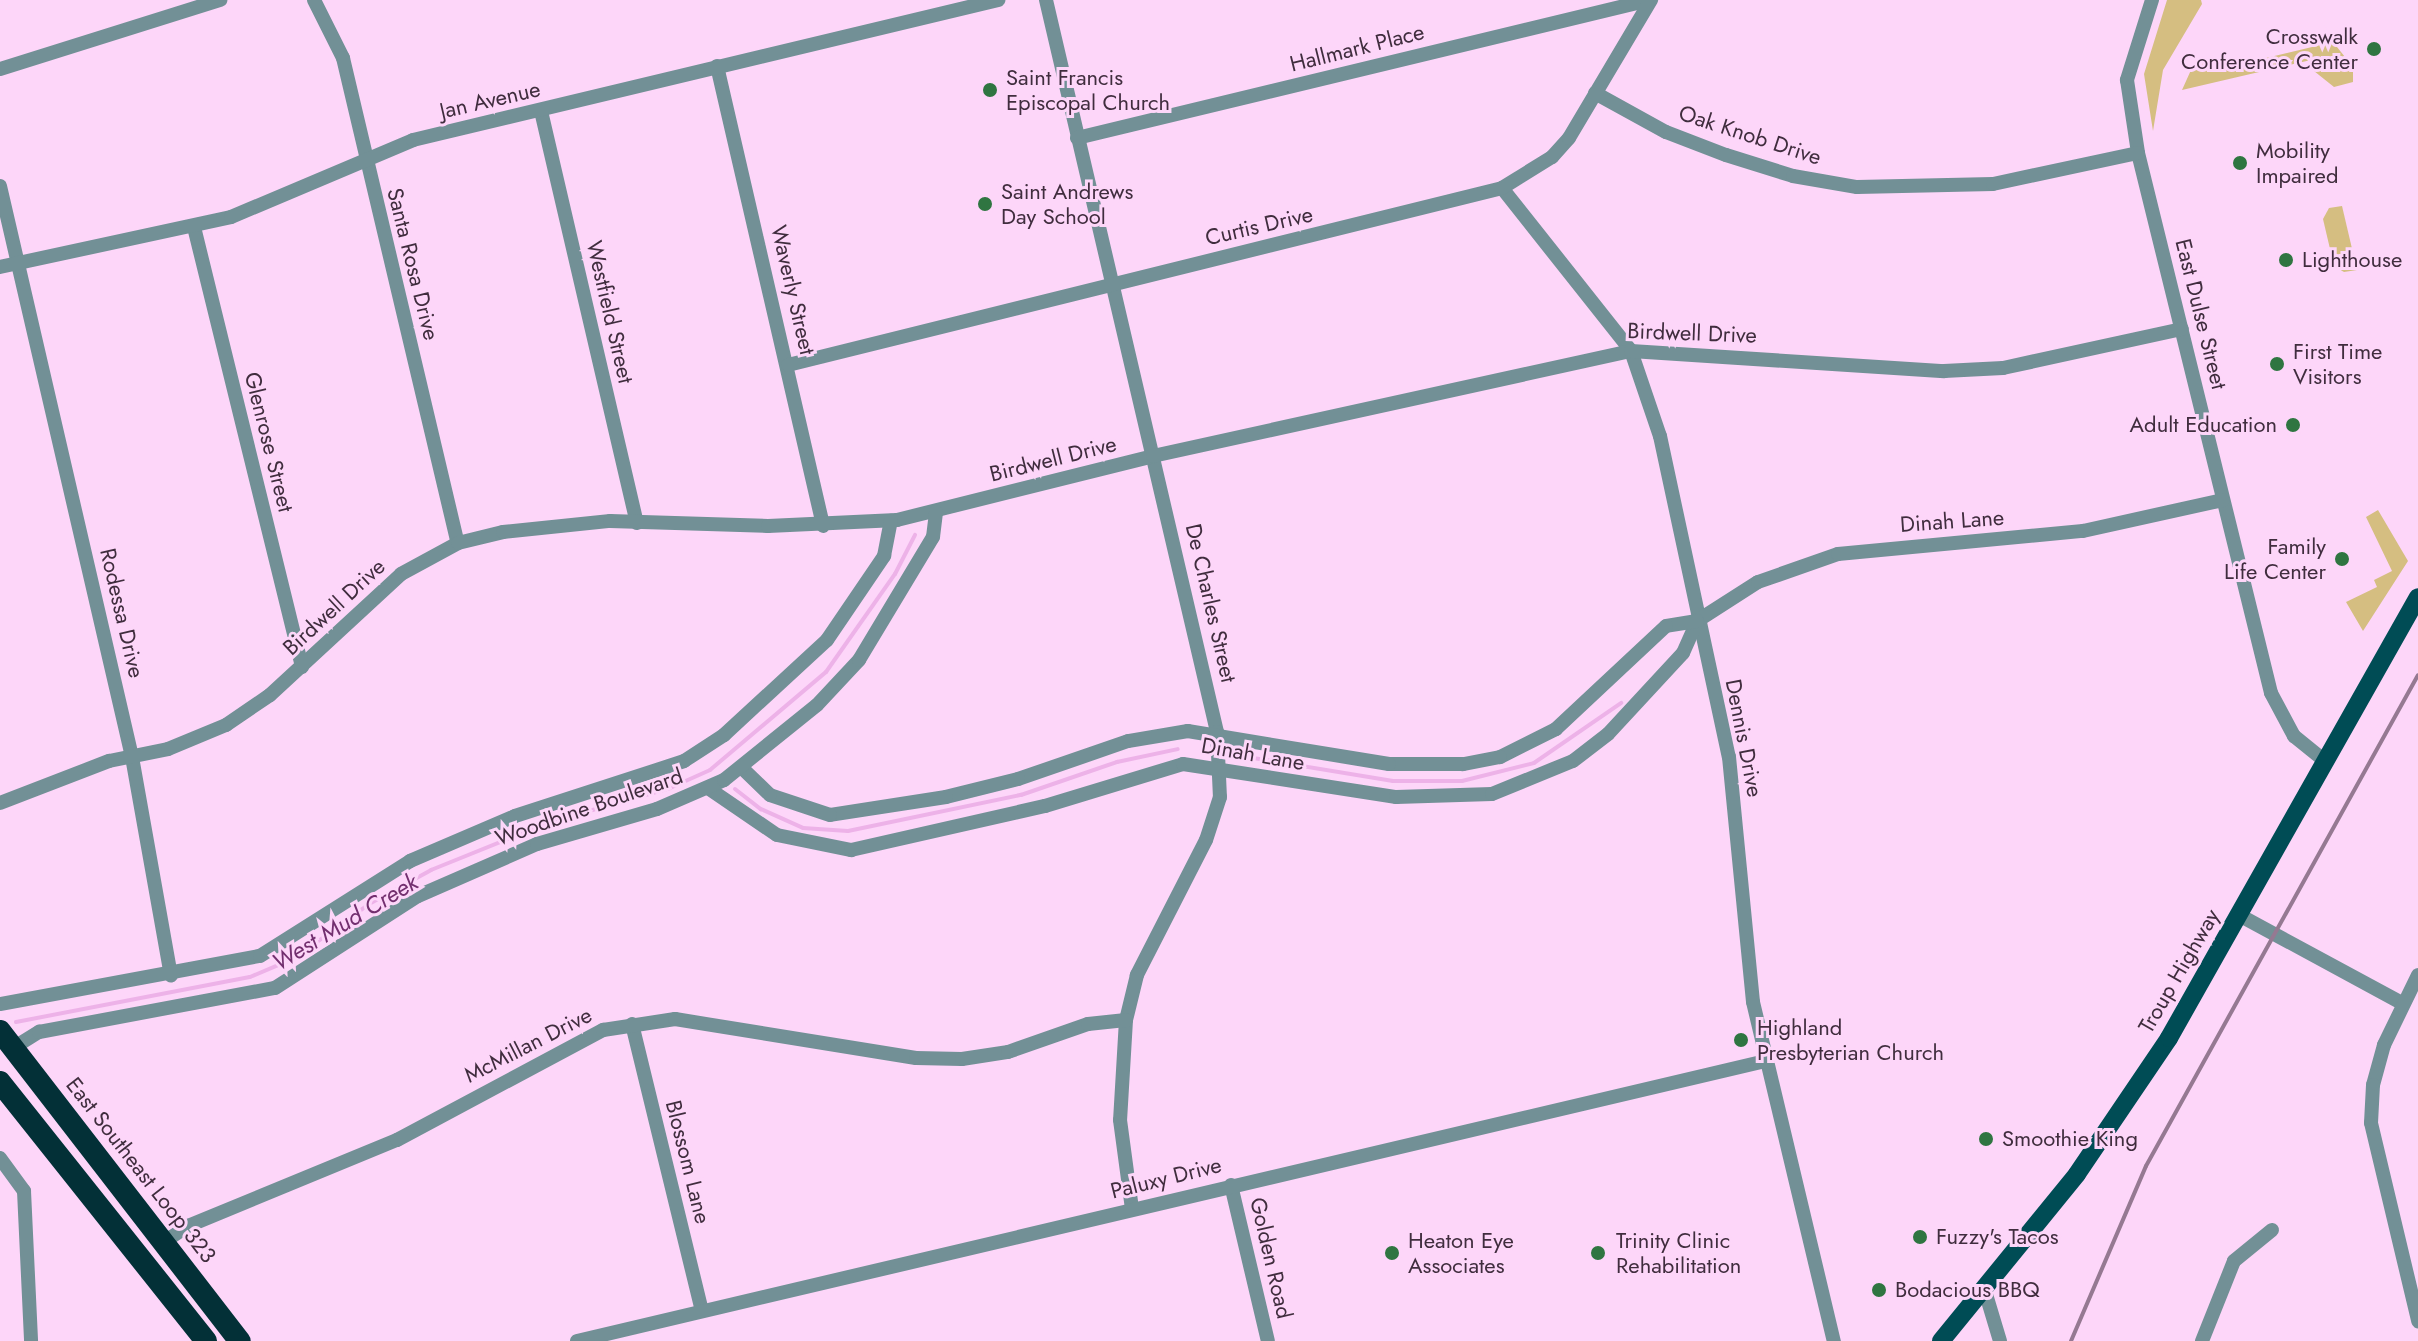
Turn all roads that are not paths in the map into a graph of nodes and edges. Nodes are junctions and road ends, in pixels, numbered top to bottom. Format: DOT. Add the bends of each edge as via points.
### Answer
graph roads {
  1 [pos="220,0"];
  2 [pos="314,0"];
  3 [pos="998,0"];
  4 [pos="1046,0"];
  5 [pos="1650,0"];
  6 [pos="2152,0"];
  7 [pos="717,66"];
  8 [pos="0,69"];
  9 [pos="1595,93"];
  10 [pos="541,111"];
  11 [pos="1077,138"];
  12 [pos="2138,153"];
  13 [pos="365,157"];
  14 [pos="0,186"];
  15 [pos="1502,188"];
  16 [pos="194,227"];
  17 [pos="19,263"];
  18 [pos="0,267"];
  19 [pos="1113,283"];
  20 [pos="2182,329"];
  21 [pos="1631,351"];
  22 [pos="788,365"];
  23 [pos="1153,456"];
  24 [pos="2223,500"];
  25 [pos="936,512"];
  26 [pos="891,521"];
  27 [pos="637,523"];
  28 [pos="823,526"];
  29 [pos="458,543"];
  30 [pos="2418,597"];
  31 [pos="1697,621"];
  32 [pos="302,667"];
  33 [pos="1217,732"];
  34 [pos="132,757"];
  35 [pos="2324,760"];
  36 [pos="741,767"];
  37 [pos="1218,769"];
  38 [pos="708,788"];
  39 [pos="0,803"];
  40 [pos="2239,915"];
  41 [pos="2418,975"];
  42 [pos="171,976"];
  43 [pos="2402,1003"];
  44 [pos="0,1004"];
  45 [pos="1126,1020"];
  46 [pos="632,1024"];
  47 [pos="7,1040"];
  48 [pos="1765,1061"];
  49 [pos="0,1082"];
  50 [pos="0,1158"];
  51 [pos="1231,1185"];
  52 [pos="1132,1209"];
  53 [pos="2272,1230"];
  54 [pos="164,1242"];
  55 [pos="1985,1291"];
  56 [pos="702,1311"];
  57 [pos="2418,1321"];
  58 [pos="31,1341"];
  59 [pos="206,1341"];
  60 [pos="240,1341"];
  61 [pos="577,1341"];
  62 [pos="1268,1341"];
  63 [pos="1834,1341"];
  64 [pos="1941,1341"];
  65 [pos="2000,1341"];
  66 [pos="2202,1341"];
  1 -- 8 [label="street"];
  2 -- 13 [label="street, Santa Rosa Drive" via="343,58"];
  3 -- 7 [label="street, Jan Avenue"];
  4 -- 11 [label="street, De Charles Street"];
  5 -- 9 [label="street, Curtis Drive"];
  5 -- 11 [label="street, Hallmark Place"];
  6 -- 12 [label="street, East Dulse Street" via="2127,80"];
  7 -- 10 [label="street, Jan Avenue"];
  7 -- 22 [label="street, Waverly Street"];
  9 -- 12 [label="street, Oak Knob Drive" via="1666,132 1726,155 1793,176 1857,187 1993,184"];
  9 -- 15 [label="street, Curtis Drive" via="1552,157"];
  10 -- 13 [label="street, Jan Avenue" via="413,140"];
  10 -- 27 [label="street, Westfield Street"];
  11 -- 19 [label="street, De Charles Street"];
  12 -- 20 [label="street, East Dulse Street"];
  13 -- 16 [label="street, Jan Avenue" via="231,217"];
  13 -- 29 [label="street, Santa Rosa Drive"];
  14 -- 17 [label="street, Rodessa Drive"];
  15 -- 19 [label="street, Curtis Drive"];
  15 -- 21 [label="street, Dennis Drive"];
  16 -- 17 [label="street, Jan Avenue"];
  16 -- 32 [label="street, Glenrose Street"];
  17 -- 18 [label="street, Jan Avenue"];
  17 -- 34 [label="street, Rodessa Drive"];
  19 -- 22 [label="street, Curtis Drive"];
  19 -- 23 [label="street, De Charles Street"];
  20 -- 21 [label="street, Birdwell Drive" via="2003,368 1944,371"];
  20 -- 24 [label="street, East Dulse Street"];
  21 -- 23 [label="street, Birdwell Drive"];
  21 -- 31 [label="street, Dennis Drive" via="1660,436 1692,572"];
  22 -- 28 [label="street, Waverly Street"];
  23 -- 25 [label="street, Birdwell Drive"];
  23 -- 33 [label="street, De Charles Street"];
  24 -- 31 [label="street, Dinah Lane" via="2083,531 1838,554 1758,582"];
  24 -- 35 [label="street, East Dulse Street" via="2277,711 2304,747"];
  25 -- 26 [label="street, Birdwell Drive"];
  25 -- 36 [label="street, Woodbine Boulevard" via="933,537 859,660 817,705"];
  26 -- 28 [label="street, Birdwell Drive"];
  26 -- 42 [label="street, Woodbine Boulevard" via="884,556 827,640 700,752 650,775 515,816 410,861 260,956"];
  27 -- 28 [label="street, Birdwell Drive"];
  27 -- 29 [label="street, Birdwell Drive" via="575,523"];
  29 -- 32 [label="street, Birdwell Drive" via="401,574"];
  30 -- 35 [label="main road, Troup Highway"];
  31 -- 33 [label="street, Dinah Lane" via="1666,626 1556,729 1500,757 1463,764 1389,764"];
  31 -- 37 [label="street, Dinah Lane" via="1683,653 1608,734 1573,761 1492,794 1396,797"];
  31 -- 48 [label="street, Dennis Drive" via="1734,785 1750,983"];
  32 -- 34 [label="street, Birdwell Drive" via="226,725"];
  33 -- 36 [label="street, Dinah Lane" via="1128,741 1018,779 864,813 830,815 799,808 770,795"];
  33 -- 37 [label="street, De Charles Street"];
  34 -- 39 [label="street, Birdwell Drive"];
  34 -- 42 [label="street, Rodessa Drive"];
  35 -- 40 [label="main road, Troup Highway"];
  36 -- 38 [label="street, Woodbine Boulevard"];
  37 -- 38 [label="street, Dinah Lane" via="1183,764 1150,770 1045,806 851,850 777,835"];
  37 -- 45 [label="street, De Charles Street" via="1220,797 1206,840 1137,975"];
  38 -- 47 [label="street, Woodbine Boulevard" via="657,809 537,844 418,896 275,988"];
  40 -- 43 [label="street"];
  40 -- 55 [label="main road, Troup Highway" via="2169,1038 2093,1152"];
  41 -- 43 [label="street"];
  42 -- 44 [label="street, Woodbine Boulevard"];
  43 -- 57 [label="street" via="2373,1085 2371,1123"];
  45 -- 46 [label="street, McMillan Drive" via="1088,1024 1008,1052 962,1059 916,1058 707,1022"];
  45 -- 52 [label="street, De Charles Street" via="1120,1120"];
  46 -- 54 [label="street, McMillan Drive" via="576,1041 397,1140 188,1226"];
  46 -- 56 [label="street, Blossom Lane"];
  47 -- 54 [label="highway, East Southeast Loop 323"];
  48 -- 51 [label="street, Paluxy Drive"];
  48 -- 63 [label="street, Dennis Drive"];
  49 -- 59 [label="highway"];
  50 -- 58 [label="street" via="13,1173 26,1209"];
  51 -- 52 [label="street, Paluxy Drive"];
  51 -- 62 [label="street, Golden Road"];
  52 -- 56 [label="street, Paluxy Drive"];
  53 -- 66 [label="street" via="2234,1261"];
  54 -- 60 [label="highway, East Southeast Loop 323"];
  55 -- 64 [label="main road, Troup Highway"];
  55 -- 65 [label="street"];
  56 -- 61 [label="street, Paluxy Drive"];
}
